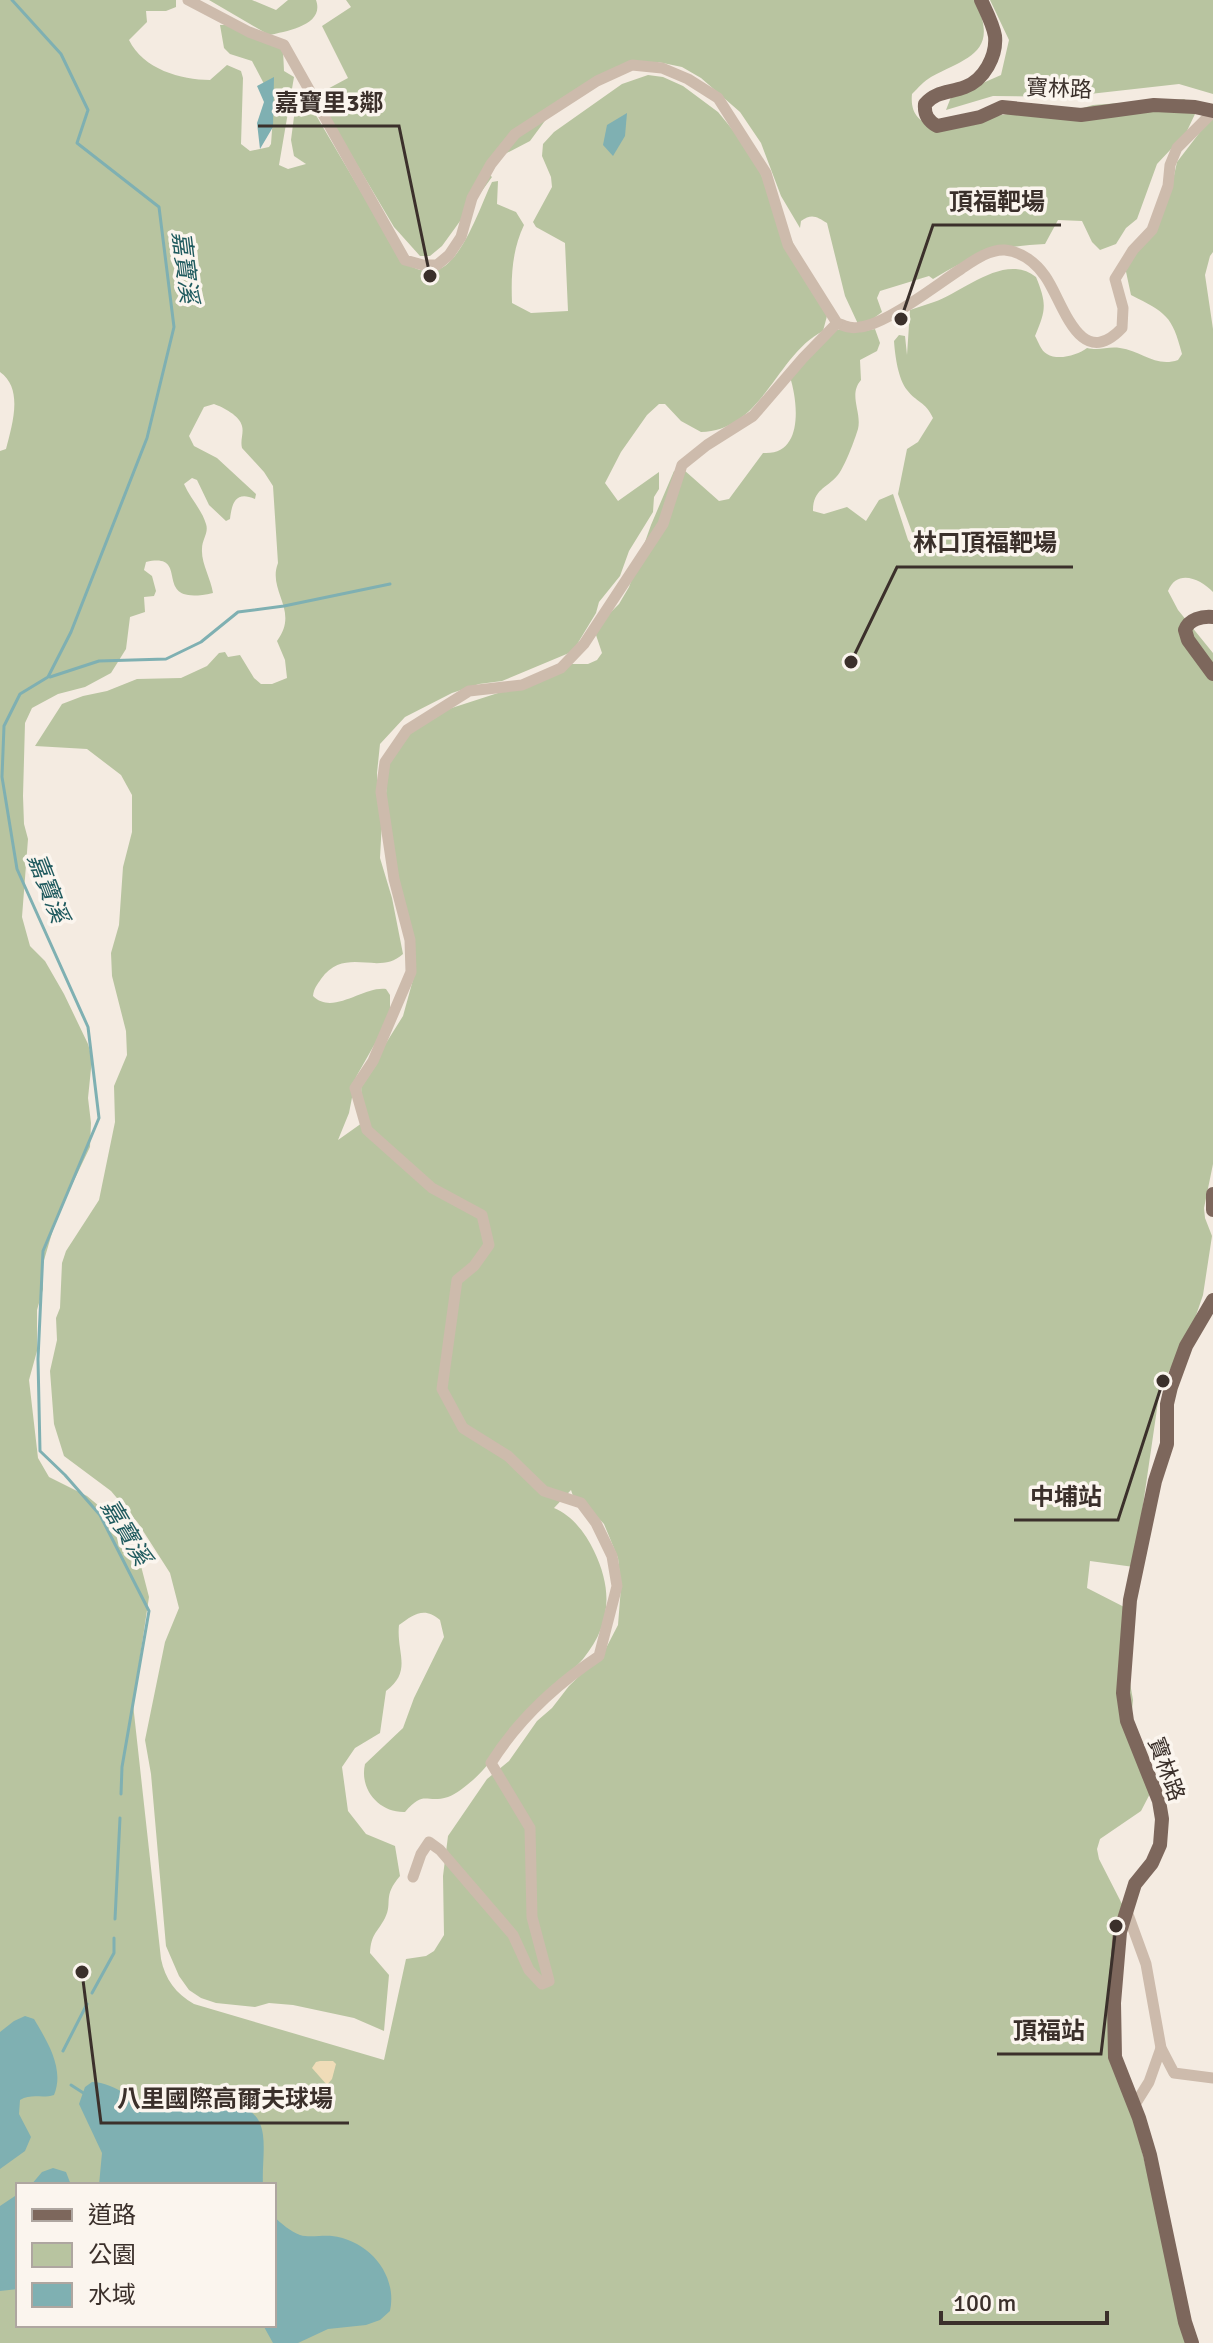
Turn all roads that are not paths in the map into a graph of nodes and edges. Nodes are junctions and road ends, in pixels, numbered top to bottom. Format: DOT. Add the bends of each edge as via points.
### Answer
graph roads {
  1 [pos="188,0"];
  2 [pos="981,0"];
  3 [pos="1213,112"];
  4 [pos="837,323"];
  5 [pos="1213,617"];
  6 [pos="1213,674"];
  7 [pos="1213,1194"];
  8 [pos="1213,1210"];
  9 [pos="1213,1300"];
  10 [pos="413,1877"];
  11 [pos="1126,1909"];
  12 [pos="1161,2048"];
  13 [pos="1213,2078"];
  14 [pos="1134,2106"];
  15 [pos="1192,2343"];
  1 -- 4 [label="street" via="284,45 405,260 423,265 437,265 449,255 461,237 472,198 515,134 632,65 662,68 688,79 718,98 766,173 788,245"];
  2 -- 3 [label="main road, 寶林路" via="995,34 990,64 974,83 943,91 925,104 930,122 937,126 1002,107 1081,115 1154,105"];
  3 -- 4 [label="street" via="1177,148 1152,230 1115,279 1123,308 1122,328 1113,337 1098,342 1073,330 1034,262 1006,250 977,258 875,324 848,328"];
  4 -- 10 [label="street" via="753,416 682,465 663,524 584,644 561,668 522,685 469,691 407,730 385,762 381,792 410,940 411,972 373,1061 355,1088 367,1130 432,1188 482,1215 489,1245 457,1280 442,1389 463,1428 508,1456 544,1491 581,1503 612,1556 617,1586 599,1656 563,1681 503,1743 491,1763 530,1828 532,1917 549,1981 542,1984 529,1970 513,1935 429,1842"];
  5 -- 6 [label="main road" via="1198,618 1185,630"];
  7 -- 8 [label="main road"];
  9 -- 11 [label="main road, 寶林路" via="1186,1346 1171,1387 1167,1444 1130,1600 1123,1693 1127,1721 1162,1819 1160,1845"];
  11 -- 12 [label="street" via="1146,1964"];
  11 -- 14 [label="main road, 寶林路" via="1116,1978 1115,2057"];
  12 -- 13 [label="street" via="1174,2073"];
  12 -- 14 [label="street"];
  14 -- 15 [label="main road, 寶林路" via="1160,2194"];
}
